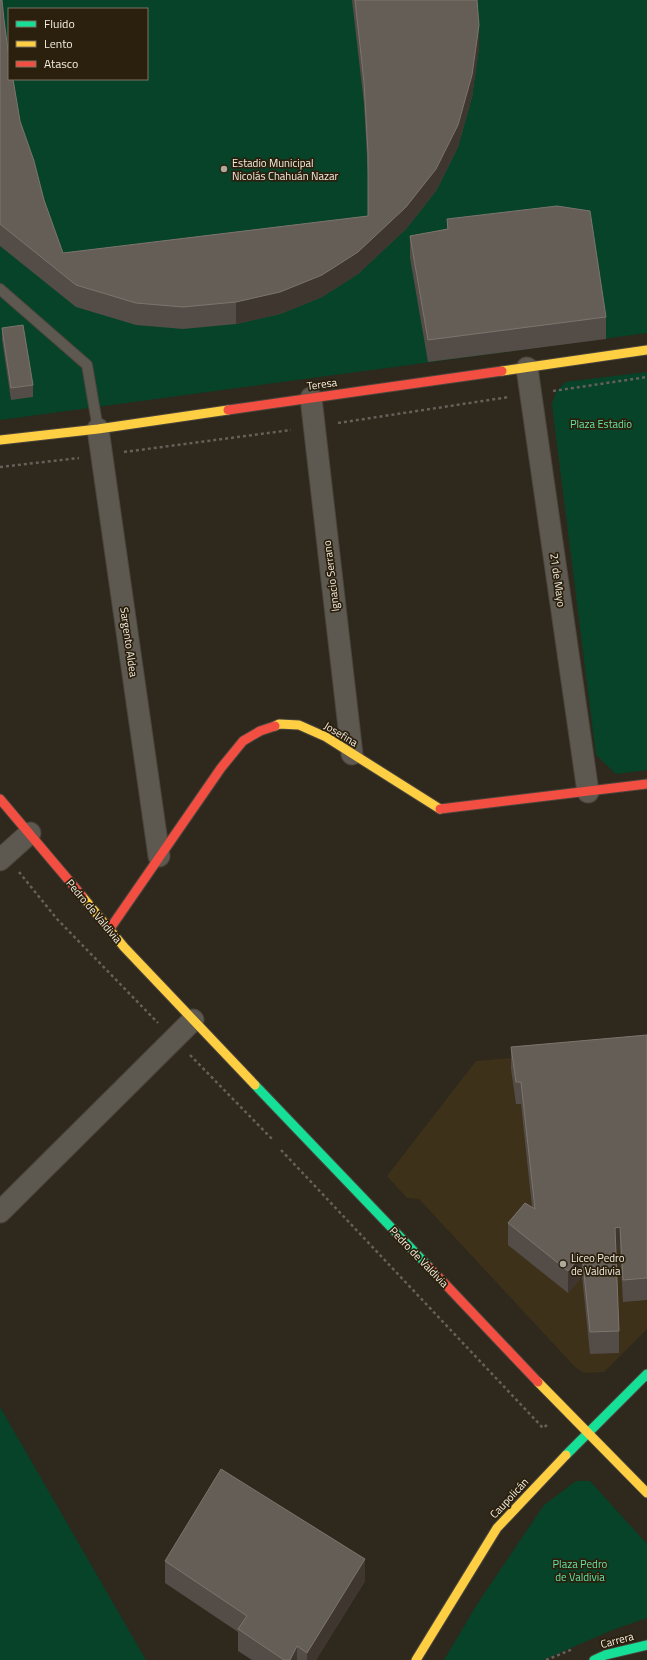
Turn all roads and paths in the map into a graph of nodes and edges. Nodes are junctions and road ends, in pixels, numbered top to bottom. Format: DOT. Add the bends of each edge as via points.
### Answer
graph roads {
  1 [pos="0,289"];
  2 [pos="647,350"];
  3 [pos="527,368"];
  4 [pos="311,398"];
  5 [pos="98,428"];
  6 [pos="0,440"];
  7 [pos="352,754"];
  8 [pos="647,784"];
  9 [pos="588,792"];
  10 [pos="0,799"];
  11 [pos="30,833"];
  12 [pos="159,856"];
  13 [pos="0,860"];
  14 [pos="109,930"];
  15 [pos="124,947"];
  16 [pos="107,970"];
  17 [pos="192,1020"];
  18 [pos="0,1212"];
  19 [pos="647,1374"];
  20 [pos="587,1433"];
  21 [pos="647,1493"];
  22 [pos="647,1645"];
  23 [pos="416,1660"];
  24 [pos="594,1660"];
  1 -- 5 [label="lane" via="87,365"];
  2 -- 3 [label="street, Teresa"];
  3 -- 4 [label="street, Teresa"];
  3 -- 9 [label="street, 21 de Mayo"];
  4 -- 5 [label="street, Teresa"];
  4 -- 7 [label="street, Ignacio Serrano"];
  5 -- 6 [label="street, Teresa"];
  5 -- 12 [label="street, Sargento Aldea"];
  7 -- 9 [label="street, Josefina" via="440,809"];
  7 -- 12 [label="street, Josefina" via="299,724 279,724 260,731 243,741"];
  8 -- 9 [label="street, Josefina"];
  10 -- 11 [label="street, Pedro de Valdivia"];
  11 -- 13 [label="street"];
  11 -- 14 [label="street, Pedro de Valdivia"];
  12 -- 14 [label="street, Josefina"];
  14 -- 15 [label="street, Pedro de Valdivia"];
  15 -- 16 [label="path"];
  15 -- 17 [label="street, Pedro de Valdivia"];
  17 -- 18 [label="street"];
  17 -- 20 [label="street, Pedro de Valdivia"];
  19 -- 20 [label="street, Caupolicán"];
  20 -- 21 [label="street, Pedro de Valdivia"];
  20 -- 23 [label="street, Caupolicán" via="497,1528"];
  22 -- 24 [label="street, Carrera"];
}
